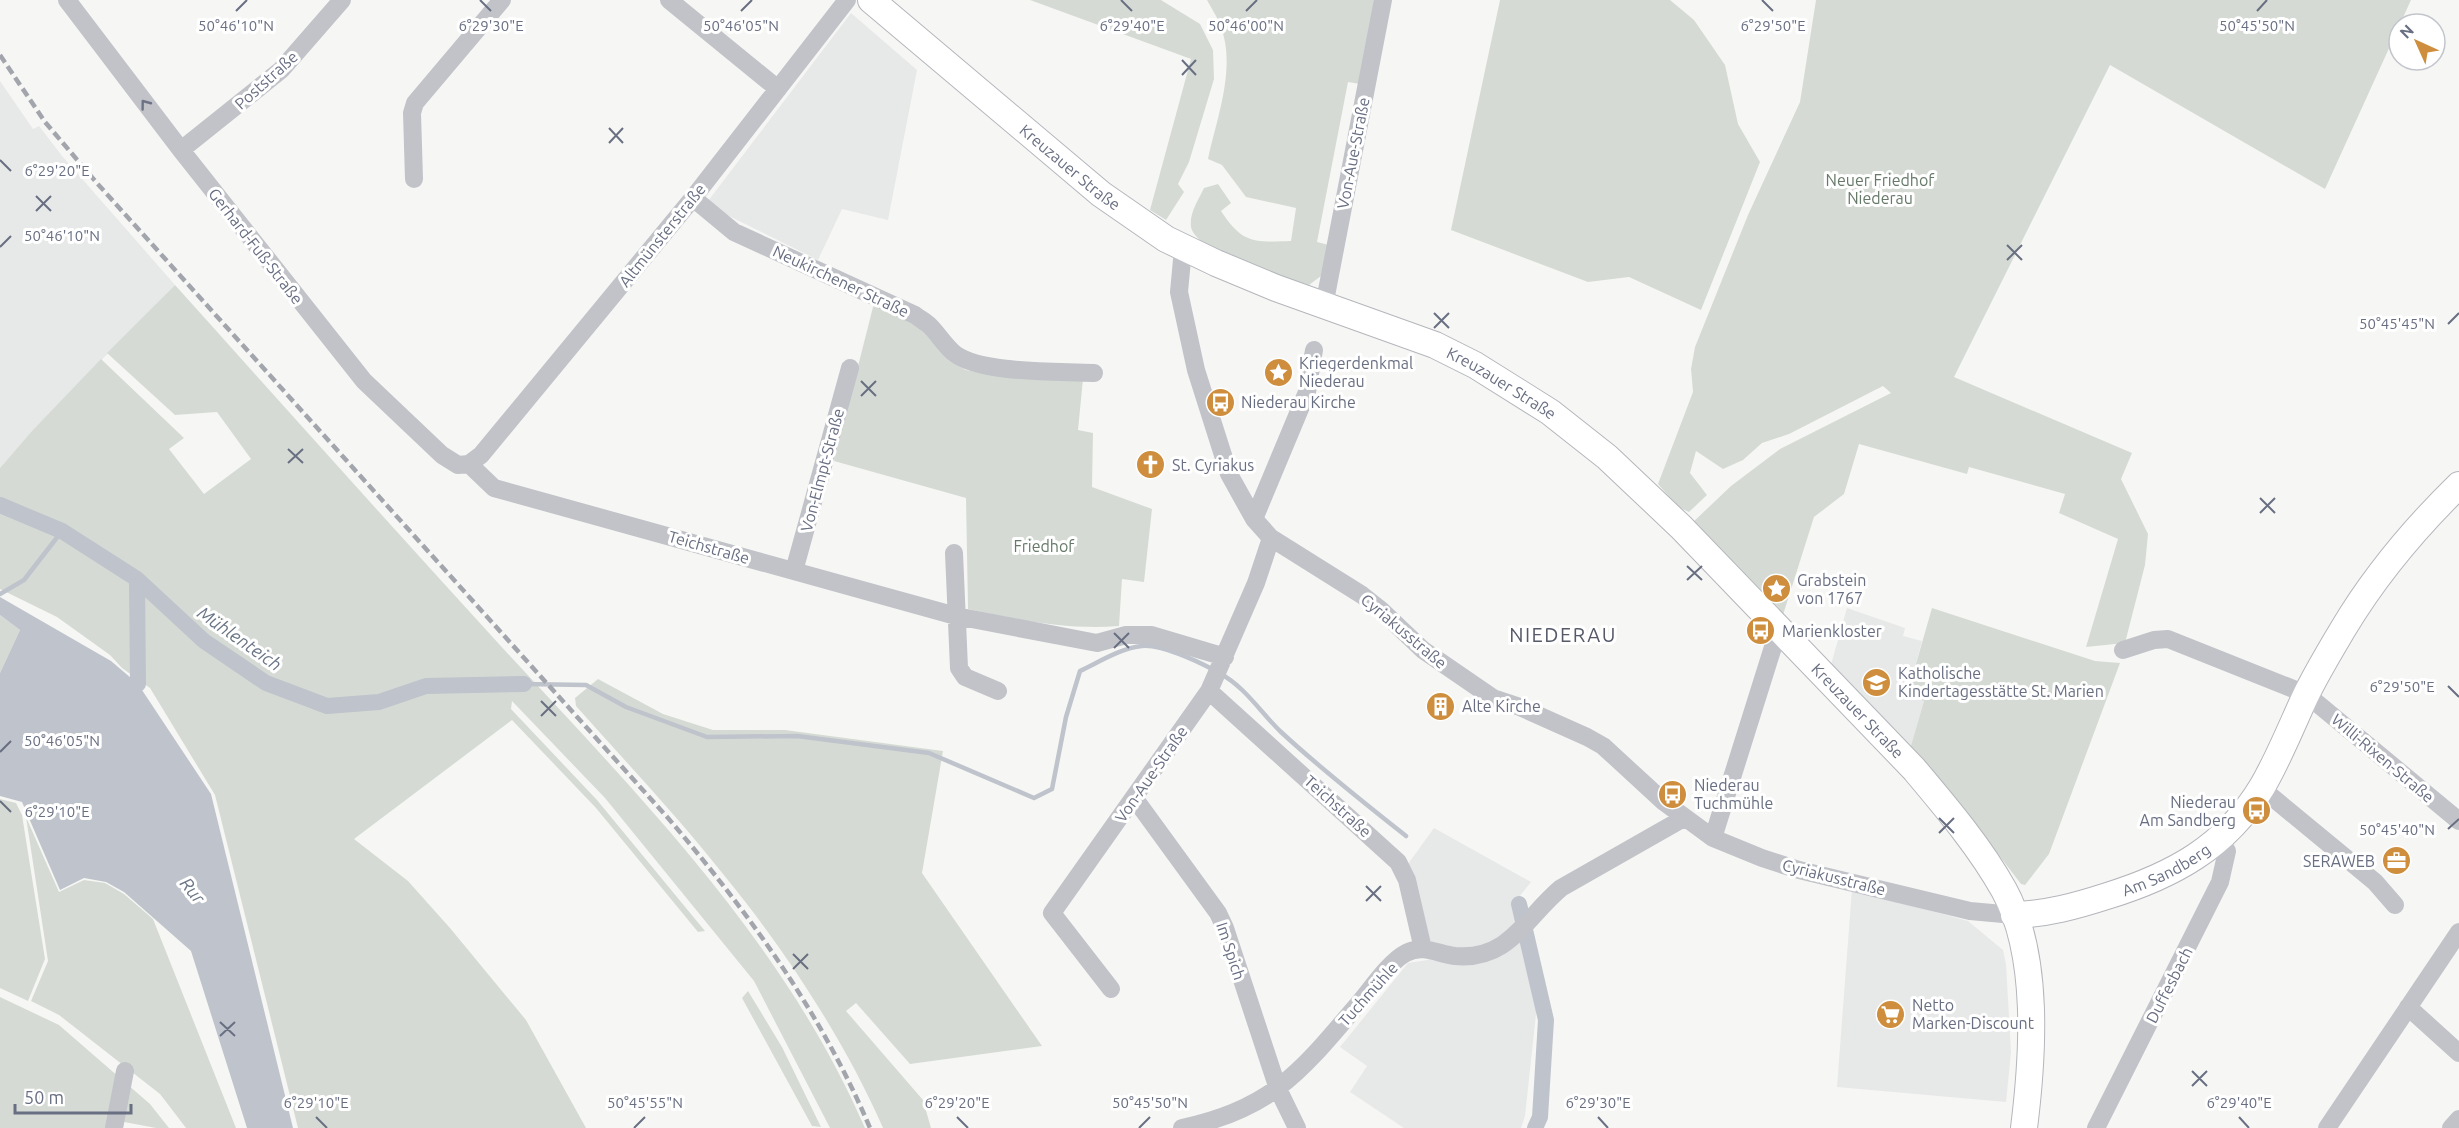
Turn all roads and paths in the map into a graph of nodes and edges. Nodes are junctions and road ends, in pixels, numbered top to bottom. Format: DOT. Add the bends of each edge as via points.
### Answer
graph roads {
  1 [pos="67,0"];
  2 [pos="342,0"];
  3 [pos="502,0"];
  4 [pos="669,0"];
  5 [pos="847,0"];
  6 [pos="871,0"];
  7 [pos="1383,0"];
  8 [pos="778,89"];
  9 [pos="181,150"];
  10 [pos="414,179"];
  11 [pos="693,198"];
  12 [pos="1183,249"];
  13 [pos="1324,306"];
  14 [pos="1314,350"];
  15 [pos="850,368"];
  16 [pos="1094,373"];
  17 [pos="469,464"];
  18 [pos="2459,485"];
  19 [pos="1254,519"];
  20 [pos="1271,538"];
  21 [pos="954,553"];
  22 [pos="794,571"];
  23 [pos="956,616"];
  24 [pos="1779,628"];
  25 [pos="2123,650"];
  26 [pos="1218,673"];
  27 [pos="998,691"];
  28 [pos="2306,694"];
  29 [pos="2261,788"];
  30 [pos="1135,800"];
  31 [pos="1684,818"];
  32 [pos="2459,821"];
  33 [pos="1713,838"];
  34 [pos="2220,839"];
  35 [pos="2395,905"];
  36 [pos="2014,915"];
  37 [pos="2459,932"];
  38 [pos="1423,948"];
  39 [pos="1112,988"];
  40 [pos="2408,1007"];
  41 [pos="2459,1053"];
  42 [pos="125,1071"];
  43 [pos="1278,1089"];
  44 [pos="2459,1119"];
  45 [pos="114,1128"];
  46 [pos="1182,1128"];
  47 [pos="1297,1128"];
  48 [pos="2024,1128"];
  49 [pos="2096,1128"];
  50 [pos="2327,1128"];
  51 [pos="2451,1128"];
  9 -- 1 [label="street, Gerhard-Fuß-Straße, one-way"];
  2 -- 9 [label="street, Poststraße" via="281,70"];
  3 -- 10 [label="street" via="416,103 412,113"];
  4 -- 8 [label="street"];
  5 -- 8 [label="street, Altmünsterstraße"];
  6 -- 12 [label="main road, Kreuzauer Straße" via="1101,194"];
  7 -- 13 [label="street, Von-Aue-Straße"];
  8 -- 11 [label="street, Altmünsterstraße"];
  9 -- 17 [label="street, Gerhard-Fuß-Straße" via="364,381 442,455 458,465"];
  11 -- 16 [label="street, Neukirchener Straße" via="734,232 915,315 931,326 955,354 969,362 1000,368"];
  11 -- 17 [label="street, Altmünsterstraße" via="481,455"];
  12 -- 13 [label="main road, Kreuzauer Straße"];
  12 -- 19 [label="street, Cyriakusstraße" via="1179,292 1196,370 1228,474"];
  13 -- 24 [label="main road, Kreuzauer Straße" via="1435,345 1475,364 1550,412 1607,457"];
  14 -- 19 [label="street" via="1306,392"];
  15 -- 22 [label="street, Von-Elmpt-Straße"];
  17 -- 22 [label="street, Teichstraße" via="494,488"];
  18 -- 28 [label="main road, Am Sandberg" via="2429,515 2373,585"];
  19 -- 20 [label="street, Cyriakusstraße"];
  20 -- 26 [label="street, Von-Aue-Straße"];
  20 -- 31 [label="street, Cyriakusstraße" via="1362,595 1423,650 1493,698 1603,746"];
  21 -- 23 [label="street"];
  22 -- 23 [label="street, Teichstraße"];
  23 -- 26 [label="street, Teichstraße" via="1097,643 1126,635 1151,635"];
  23 -- 27 [label="street" via="959,668 965,677"];
  24 -- 33 [label="street"];
  24 -- 36 [label="main road, Kreuzauer Straße" via="1948,809 2004,891"];
  25 -- 28 [label="street" via="2168,639"];
  26 -- 30 [label="street, Von-Aue-Straße"];
  26 -- 38 [label="street, Teichstraße" via="1398,862 1407,880"];
  28 -- 29 [label="main road, Am Sandberg"];
  28 -- 32 [label="street, Willi-Rixen-Straße"];
  29 -- 34 [label="main road, Am Sandberg"];
  29 -- 35 [label="street" via="2375,882"];
  30 -- 39 [label="street, Von-Aue-Straße" via="1052,913"];
  30 -- 43 [label="street, Im Spich" via="1218,913"];
  31 -- 33 [label="street, Cyriakusstraße"];
  31 -- 38 [label="street" via="1561,888 1523,929 1496,950 1455,956"];
  33 -- 36 [label="street, Cyriakusstraße" via="1799,870 1970,911"];
  34 -- 36 [label="main road, Am Sandberg" via="2188,862 2147,883 2048,913"];
  34 -- 49 [label="street, Duffesbach" via="2227,851 2220,882"];
  36 -- 48 [label="main road, Kreuzauer Straße" via="2029,982 2031,1032"];
  37 -- 40 [label="street"];
  38 -- 43 [label="street, Tuchmühle" via="1406,953 1385,972 1309,1063"];
  40 -- 41 [label="street"];
  40 -- 50 [label="street"];
  42 -- 45 [label="street"];
  43 -- 46 [label="street, Tuchmühle" via="1248,1107 1211,1122"];
  43 -- 47 [label="street, Im Spich"];
  44 -- 51 [label="street"];
}
